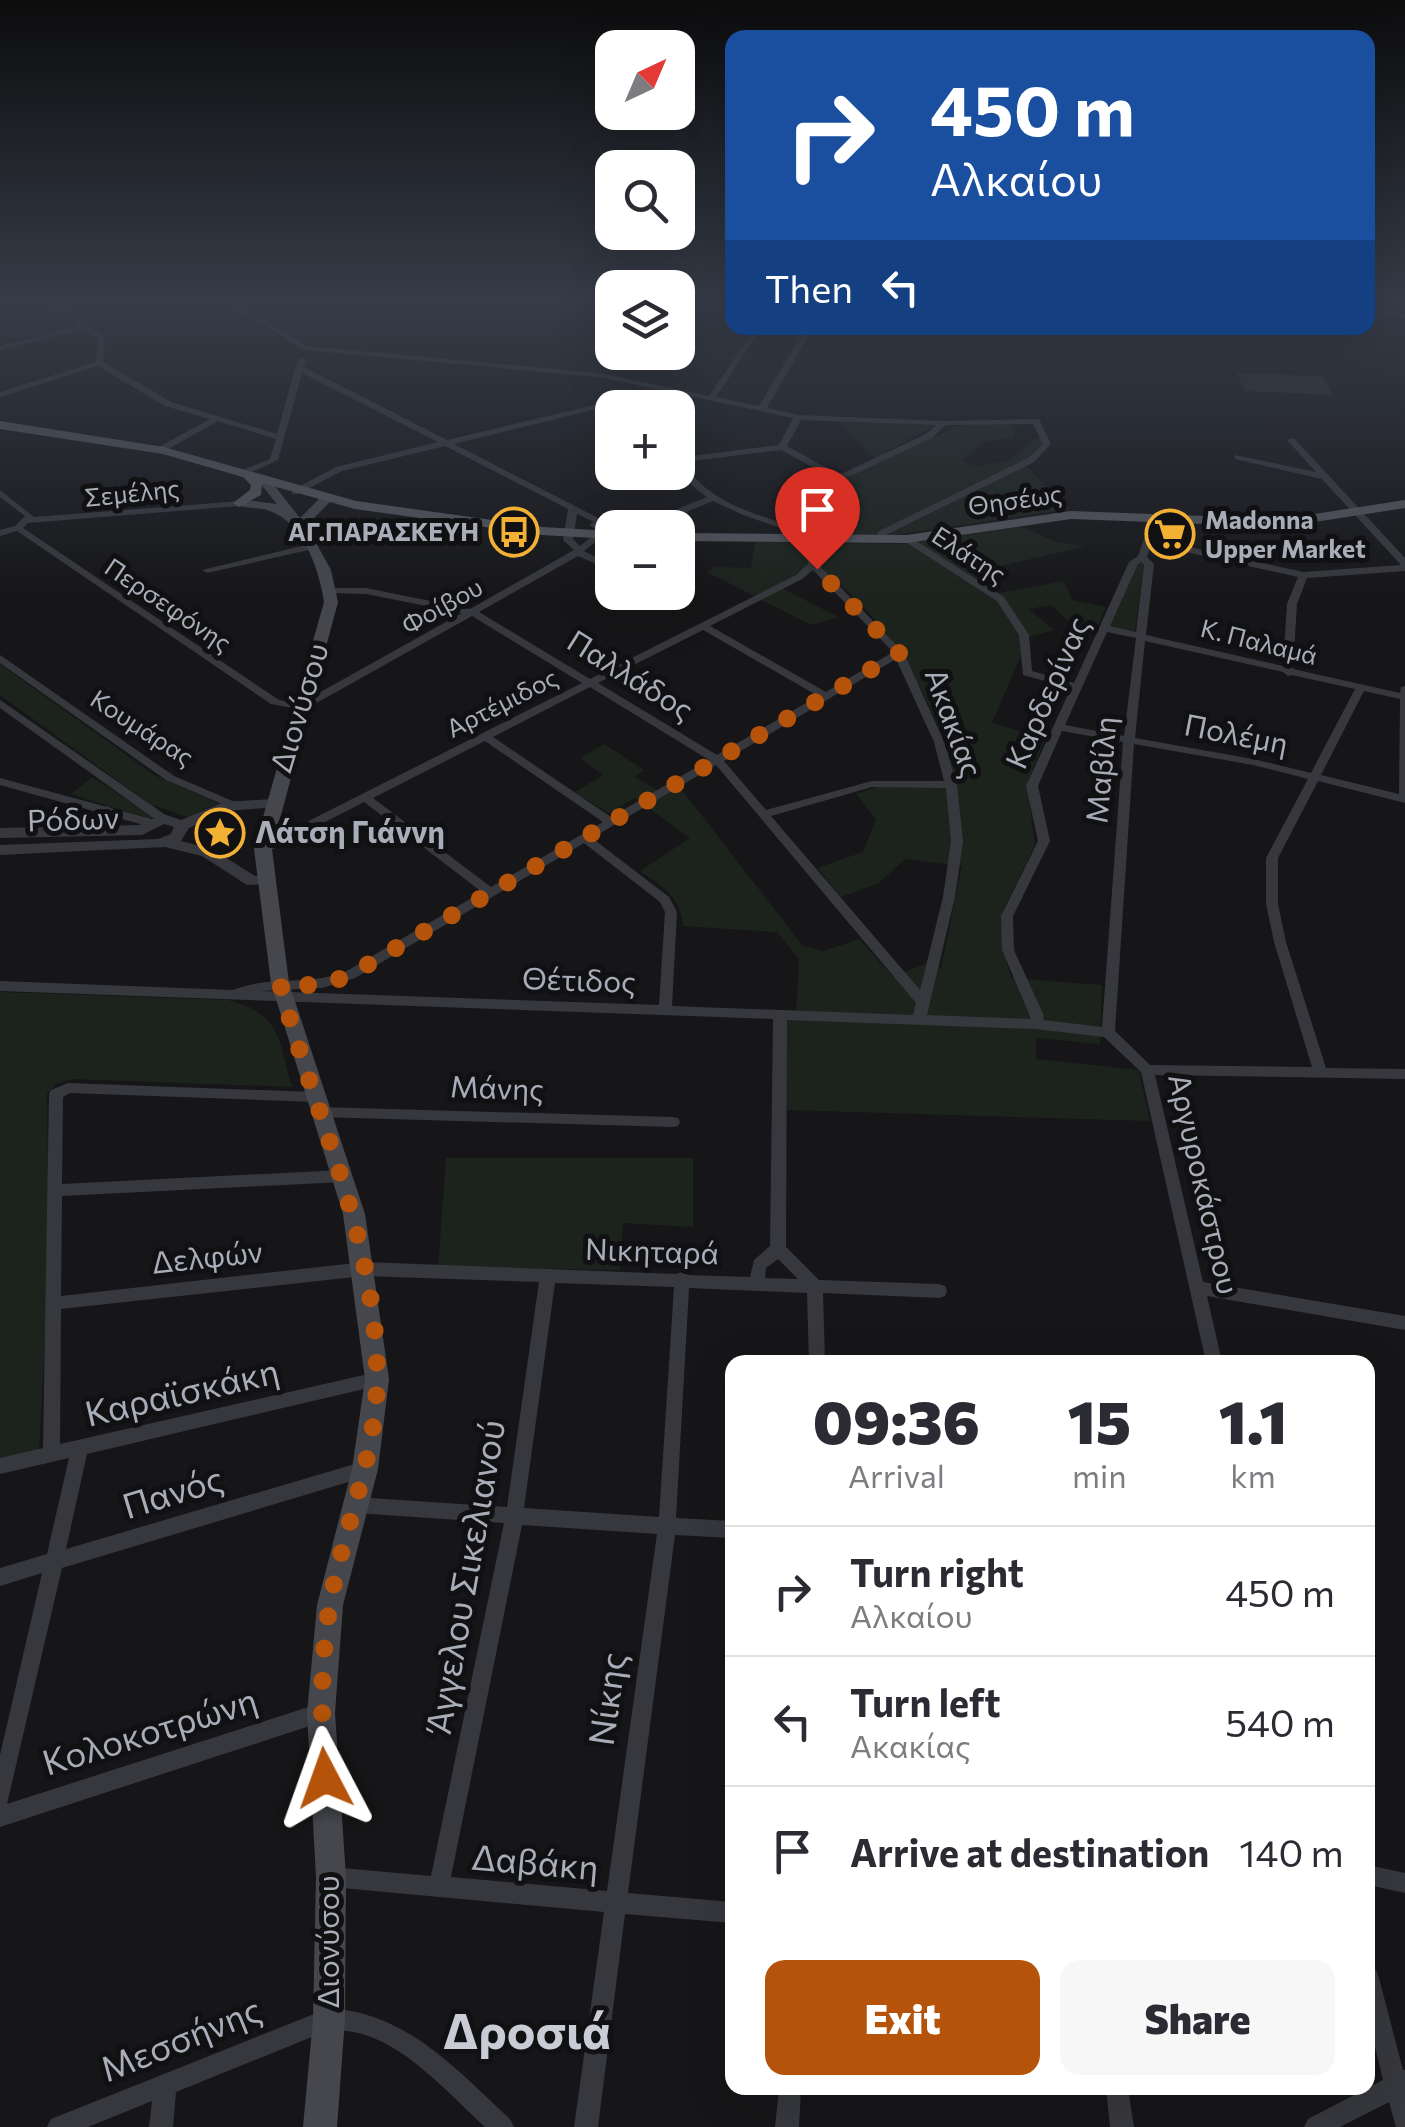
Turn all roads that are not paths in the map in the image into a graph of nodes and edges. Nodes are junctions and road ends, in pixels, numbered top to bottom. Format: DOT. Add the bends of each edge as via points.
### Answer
graph roads {
  1 [pos="167,403"];
  2 [pos="290,403"];
  3 [pos="367,403"];
  4 [pos="598,403"];
  5 [pos="750,403"];
  6 [pos="764,405"];
  7 [pos="798,417"];
  8 [pos="815,417"];
  9 [pos="216,419"];
  10 [pos="943,423"];
  11 [pos="0,424"];
  12 [pos="281,438"];
  13 [pos="1291,440"];
  14 [pos="446,444"];
  15 [pos="782,447"];
  16 [pos="160,450"];
  17 [pos="695,457"];
  18 [pos="1238,457"];
  19 [pos="245,476"];
  20 [pos="836,476"];
  21 [pos="1326,477"];
  22 [pos="266,483"];
  23 [pos="695,483"];
  24 [pos="295,492"];
  25 [pos="0,493"];
  26 [pos="714,497"];
  27 [pos="326,500"];
  28 [pos="239,503"];
  29 [pos="354,505"];
  30 [pos="1402,507"];
  31 [pos="573,509"];
  32 [pos="684,510"];
  33 [pos="314,512"];
  34 [pos="1358,512"];
  35 [pos="1155,518"];
  36 [pos="23,524"];
  37 [pos="595,525"];
  38 [pos="298,529"];
  39 [pos="2,535"];
  40 [pos="595,535"];
  41 [pos="798,535"];
  42 [pos="695,537"];
  43 [pos="906,539"];
  44 [pos="878,540"];
  45 [pos="1147,540"];
  46 [pos="576,542"];
  47 [pos="595,556"];
  48 [pos="1142,558"];
  49 [pos="812,565"];
  50 [pos="1405,566"];
  51 [pos="207,570"];
  52 [pos="1303,575"];
  53 [pos="330,590"];
  54 [pos="473,612"];
  55 [pos="703,626"];
  56 [pos="1104,628"];
  57 [pos="1141,636"];
  58 [pos="899,653"];
  59 [pos="0,658"];
  60 [pos="1288,672"];
  61 [pos="594,682"];
  62 [pos="1074,686"];
  63 [pos="1360,689"];
  64 [pos="1404,693"];
  65 [pos="826,696"];
  66 [pos="0,704"];
  67 [pos="300,708"];
  68 [pos="1057,727"];
  69 [pos="486,736"];
  70 [pos="1129,741"];
  71 [pos="718,760"];
  72 [pos="1315,776"];
  73 [pos="0,781"];
  74 [pos="951,785"];
  75 [pos="1405,796"];
  76 [pos="366,798"];
  77 [pos="272,804"];
  78 [pos="236,805"];
  79 [pos="108,811"];
  80 [pos="762,814"];
  81 [pos="610,821"];
  82 [pos="182,825"];
  83 [pos="151,829"];
  84 [pos="89,831"];
  85 [pos="0,834"];
  86 [pos="583,837"];
  87 [pos="166,843"];
  88 [pos="262,849"];
  89 [pos="0,850"];
  90 [pos="264,880"];
  91 [pos="490,892"];
  92 [pos="350,975"];
  93 [pos="0,986"];
  94 [pos="282,991"];
  95 [pos="352,1000"];
  96 [pos="922,1000"];
  97 [pos="665,1009"];
  98 [pos="780,1014"];
  99 [pos="919,1019"];
  100 [pos="1035,1024"];
  101 [pos="1108,1033"];
  102 [pos="1147,1070"];
  103 [pos="1320,1072"];
  104 [pos="1405,1074"];
  105 [pos="317,1104"];
  106 [pos="673,1122"];
  107 [pos="343,1176"];
  108 [pos="58,1190"];
  109 [pos="778,1248"];
  110 [pos="364,1269"];
  111 [pos="548,1276"];
  112 [pos="682,1279"];
  113 [pos="757,1283"];
  114 [pos="814,1286"];
  115 [pos="1196,1288"];
  116 [pos="939,1291"];
  117 [pos="56,1303"];
  118 [pos="1405,1322"];
  119 [pos="817,1355"];
  120 [pos="1212,1355"];
  121 [pos="377,1379"];
  122 [pos="80,1447"];
  123 [pos="50,1454"];
  124 [pos="0,1466"];
  125 [pos="365,1469"];
  126 [pos="355,1505"];
  127 [pos="514,1519"];
  128 [pos="667,1527"];
  129 [pos="725,1530"];
  130 [pos="53,1564"];
  131 [pos="0,1577"];
  132 [pos="320,1712"];
  133 [pos="0,1798"];
  134 [pos="0,1818"];
  135 [pos="331,1877"];
  136 [pos="1375,1877"];
  137 [pos="1405,1883"];
  138 [pos="439,1887"];
  139 [pos="616,1903"];
  140 [pos="725,1913"];
  141 [pos="1375,2001"];
  142 [pos="329,2019"];
  143 [pos="1400,2083"];
  144 [pos="165,2084"];
  145 [pos="789,2095"];
  146 [pos="1118,2095"];
  147 [pos="1405,2120"];
  148 [pos="59,2127"];
  149 [pos="161,2127"];
  150 [pos="320,2127"];
  151 [pos="502,2127"];
  152 [pos="586,2127"];
  153 [pos="787,2127"];
  154 [pos="1122,2127"];
  155 [pos="1316,2127"];
  1 -- 9 [label="street"];
  2 -- 12 [label="street"];
  3 -- 14 [label="street"];
  4 -- 14 [label="street"];
  5 -- 6 [label="street"];
  6 -- 7 [label="street"];
  6 -- 8 [label="street" via="815,411"];
  7 -- 8 [label="street"];
  7 -- 15 [label="street"];
  8 -- 10 [label="street"];
  9 -- 12 [label="street"];
  9 -- 16 [label="street"];
  10 -- 20 [label="street" via="929,436"];
  10 -- 44 [label="street" via="1036,421 1047,444 1031,460"];
  11 -- 16 [label="main road"];
  12 -- 19 [label="street" via="270,463"];
  13 -- 21 [label="street"];
  14 -- 24 [label="street" via="339,469"];
  14 -- 31 [label="street"];
  15 -- 17 [label="street"];
  15 -- 20 [label="street"];
  16 -- 19 [label="main road"];
  18 -- 21 [label="street"];
  19 -- 22 [label="main road"];
  19 -- 28 [label="main road" via="257,484 256,492"];
  20 -- 41 [label="street" via="810,498"];
  21 -- 34 [label="street"];
  22 -- 24 [label="main road"];
  22 -- 38 [label="main road"];
  23 -- 26 [label="street"];
  24 -- 27 [label="main road"];
  25 -- 36 [label="street, Περσεφόνης" via="27,512"];
  26 -- 32 [label="street"];
  26 -- 41 [label="street"];
  27 -- 29 [label="main road"];
  27 -- 33 [label="main road"];
  27 -- 38 [label="main road"];
  28 -- 36 [label="street, Σεμέλης"];
  28 -- 38 [label="main road" via="268,505"];
  29 -- 33 [label="main road"];
  29 -- 46 [label="main road"];
  30 -- 34 [label="main road, Θησέως"];
  31 -- 37 [label="street"];
  31 -- 46 [label="street"];
  33 -- 38 [label="main road"];
  34 -- 35 [label="main road, Θησέως" via="1262,524"];
  34 -- 50 [label="street"];
  35 -- 43 [label="main road, Θησέως" via="1042,517"];
  35 -- 45 [label="street, Μαβίλη"];
  36 -- 39 [label="street, Σεμέλης"];
  36 -- 67 [label="street, Περσεφόνης" via="274,702"];
  38 -- 51 [label="street"];
  38 -- 53 [label="main road"];
  40 -- 46 [label="main road"];
  41 -- 42 [label="main road, Θησέως"];
  41 -- 44 [label="main road, Θησέως"];
  41 -- 49 [label="street, Ακακίας"];
  43 -- 44 [label="main road, Θησέως"];
  43 -- 62 [label="street, Ελάτης" via="1001,599 1024,634 1027,673"];
  45 -- 48 [label="street, Μαβίλη"];
  45 -- 52 [label="street"];
  46 -- 47 [label="street"];
  46 -- 54 [label="street, Φοίβου"];
  48 -- 56 [label="street, Καρδερίνας" via="1134,562"];
  48 -- 57 [label="street, Μαβίλη" via="1150,564"];
  49 -- 55 [label="street, Αρτέμιδος"];
  49 -- 58 [label="street, Ακακίας"];
  50 -- 52 [label="street"];
  52 -- 60 [label="street" via="1292,604"];
  53 -- 54 [label="street, Παλλάδος"];
  53 -- 67 [label="main road, Διονύσου"];
  54 -- 61 [label="street, Παλλάδος"];
  54 -- 67 [label="street, Φοίβου"];
  55 -- 61 [label="street, Αρτέμιδος"];
  55 -- 65 [label="street"];
  56 -- 57 [label="street, Κ. Παλαμά"];
  56 -- 62 [label="street, Καρδερίνας"];
  57 -- 60 [label="street, Κ. Παλαμά"];
  57 -- 70 [label="street, Μαβίλη"];
  58 -- 65 [label="street"];
  58 -- 74 [label="street, Ακακίας" via="940,742"];
  59 -- 78 [label="street, Κουμάρας" via="170,778"];
  60 -- 63 [label="street, Κ. Παλαμά"];
  61 -- 69 [label="street, Αρτέμιδος"];
  61 -- 71 [label="street, Παλλάδος"];
  62 -- 68 [label="street, Καρδερίνας"];
  63 -- 64 [label="street, Κ. Παλαμά"];
  63 -- 72 [label="street"];
  64 -- 75 [label="street"];
  65 -- 71 [label="street"];
  66 -- 83 [label="street"];
  67 -- 77 [label="main road, Διονύσου"];
  68 -- 70 [label="street, Πολέμη"];
  68 -- 100 [label="street, Καρδερίνας" via="1032,786 1044,841 1007,916 1008,950"];
  69 -- 76 [label="street, Αρτέμιδος"];
  69 -- 81 [label="street"];
  70 -- 72 [label="street, Πολέμη"];
  70 -- 101 [label="street, Μαβίλη"];
  71 -- 80 [label="street, Παλλάδος"];
  71 -- 81 [label="street"];
  72 -- 75 [label="street, Πολέμη"];
  72 -- 103 [label="street" via="1276,847 1272,904"];
  73 -- 79 [label="street"];
  74 -- 80 [label="street" via="872,784"];
  74 -- 96 [label="street, Ακακίας" via="957,841 950,897"];
  76 -- 88 [label="street, Αρτέμιδος"];
  76 -- 91 [label="street"];
  77 -- 78 [label="street, Κουμάρας"];
  77 -- 88 [label="main road, Διονύσου"];
  78 -- 82 [label="street"];
  79 -- 83 [label="street"];
  79 -- 84 [label="street"];
  80 -- 96 [label="street, Παλλάδος"];
  81 -- 86 [label="street"];
  82 -- 83 [label="street"];
  82 -- 87 [label="street" via="181,834"];
  83 -- 84 [label="street, Ρόδων"];
  83 -- 87 [label="street"];
  83 -- 89 [label="street, Ρόδων"];
  84 -- 85 [label="street, Ρόδων"];
  86 -- 91 [label="street"];
  86 -- 97 [label="street" via="665,900 671,912"];
  87 -- 90 [label="street" via="206,852 252,880"];
  88 -- 90 [label="main road, Διονύσου"];
  90 -- 94 [label="main road, Διονύσου"];
  91 -- 92 [label="street"];
  92 -- 94 [label="street"];
  92 -- 95 [label="street"];
  93 -- 94 [label="street, Θέτιδος"];
  94 -- 95 [label="street, Θέτιδος"];
  94 -- 105 [label="main road, Διονύσου"];
  95 -- 97 [label="street, Θέτιδος"];
  96 -- 99 [label="street, Ακακίας"];
  97 -- 98 [label="street, Θέτιδος"];
  98 -- 99 [label="street, Θέτιδος"];
  98 -- 109 [label="street"];
  99 -- 100 [label="street"];
  100 -- 101 [label="street"];
  101 -- 102 [label="street, Αργυροκάστρου"];
  102 -- 103 [label="street"];
  102 -- 115 [label="street, Αργυροκάστρου"];
  103 -- 104 [label="street"];
  105 -- 106 [label="street, Μάνης"];
  105 -- 107 [label="main road, Διονύσου"];
  105 -- 108 [label="street, Μάνης" via="62,1089 56,1094"];
  107 -- 108 [label="street"];
  107 -- 110 [label="main road, Διονύσου"];
  108 -- 117 [label="street"];
  109 -- 113 [label="street" via="758,1265"];
  109 -- 114 [label="street"];
  110 -- 111 [label="street, Νικηταρά"];
  110 -- 117 [label="street, Δελφών"];
  110 -- 121 [label="main road, Διονύσου"];
  111 -- 112 [label="street, Νικηταρά"];
  111 -- 127 [label="street, Άγγελου Σικελιανού"];
  112 -- 113 [label="street, Νικηταρά"];
  112 -- 128 [label="street, Νίκης"];
  113 -- 114 [label="street, Νικηταρά"];
  114 -- 116 [label="street, Νικηταρά"];
  114 -- 119 [label="street"];
  115 -- 118 [label="street"];
  115 -- 120 [label="street, Αργυροκάστρου"];
  117 -- 123 [label="street"];
  121 -- 122 [label="street, Καραϊσκάκη"];
  121 -- 125 [label="main road, Διονύσου"];
  122 -- 123 [label="street, Καραϊσκάκη"];
  122 -- 130 [label="street"];
  123 -- 124 [label="street, Καραϊσκάκη"];
  125 -- 126 [label="main road, Διονύσου"];
  125 -- 130 [label="street, Πανός"];
  126 -- 127 [label="street"];
  126 -- 132 [label="main road, Διονύσου" via="330,1605"];
  127 -- 128 [label="street"];
  127 -- 138 [label="street, Άγγελου Σικελιανού"];
  128 -- 129 [label="street"];
  128 -- 139 [label="street, Νίκης"];
  130 -- 131 [label="street, Πανός"];
  130 -- 133 [label="street"];
  132 -- 134 [label="street, Κολοκοτρώνη"];
  132 -- 135 [label="main road, Διονύσου"];
  135 -- 138 [label="street, Δαβάκη"];
  135 -- 142 [label="main road, Διονύσου"];
  136 -- 137 [label="street"];
  138 -- 139 [label="street, Δαβάκη"];
  139 -- 140 [label="street, Δαβάκη"];
  139 -- 152 [label="street, Νίκης"];
  141 -- 143 [label="street"];
  142 -- 144 [label="street, Μεσσήνης"];
  142 -- 150 [label="main road, Διονύσου"];
  142 -- 151 [label="street" via="349,2017 415,2052"];
  143 -- 147 [label="street"];
  143 -- 155 [label="street"];
  144 -- 148 [label="street, Μεσσήνης"];
  144 -- 149 [label="street"];
  145 -- 153 [label="street"];
  146 -- 154 [label="street"];
}
